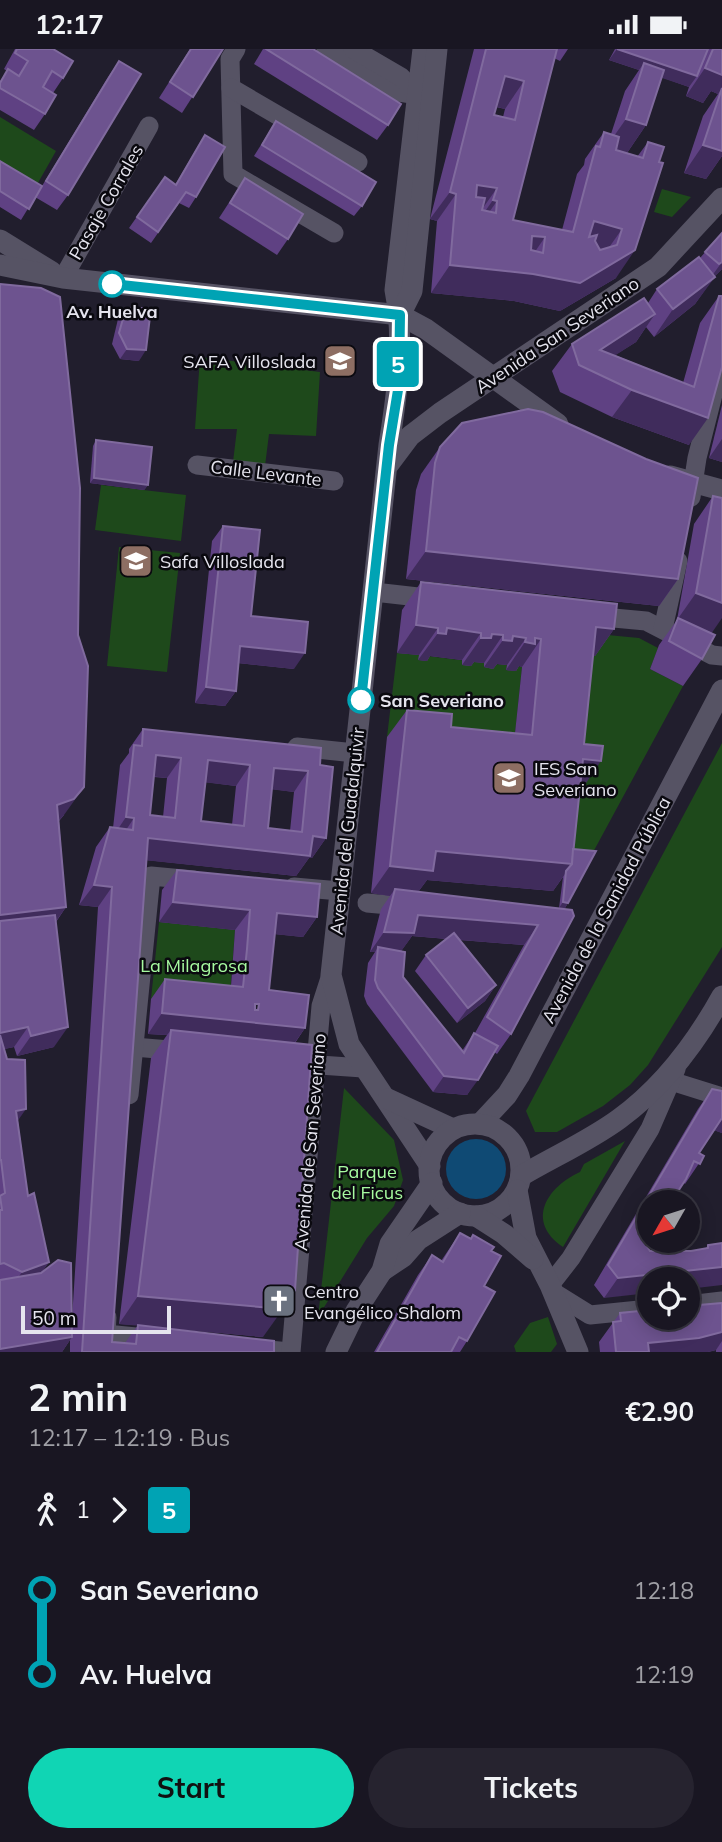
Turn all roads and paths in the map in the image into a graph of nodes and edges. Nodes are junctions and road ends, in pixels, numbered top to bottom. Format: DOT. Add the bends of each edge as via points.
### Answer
graph roads {
  1 [pos="236,49"];
  2 [pos="326,49"];
  3 [pos="353,49"];
  4 [pos="423,49"];
  5 [pos="438,49"];
  6 [pos="231,88"];
  7 [pos="425,96"];
  8 [pos="149,126"];
  9 [pos="358,162"];
  10 [pos="722,198"];
  11 [pos="334,233"];
  12 [pos="0,240"];
  13 [pos="0,265"];
  14 [pos="63,278"];
  15 [pos="400,315"];
  16 [pos="722,359"];
  17 [pos="492,378"];
  18 [pos="579,436"];
  19 [pos="197,465"];
  20 [pos="388,466"];
  21 [pos="650,468"];
  22 [pos="334,481"];
  23 [pos="694,484"];
  24 [pos="722,490"];
  25 [pos="687,517"];
  26 [pos="682,542"];
  27 [pos="374,592"];
  28 [pos="454,601"];
  29 [pos="578,614"];
  30 [pos="663,629"];
  31 [pos="722,656"];
  32 [pos="722,690"];
  33 [pos="276,745"];
  34 [pos="355,753"];
  35 [pos="209,881"];
  36 [pos="277,886"];
  37 [pos="340,891"];
  38 [pos="367,903"];
  39 [pos="434,909"];
  40 [pos="331,975"];
  41 [pos="722,996"];
  42 [pos="134,1047"];
  43 [pos="198,1053"];
  44 [pos="682,1056"];
  45 [pos="289,1063"];
  46 [pos="317,1065"];
  47 [pos="363,1068"];
  48 [pos="671,1081"];
  49 [pos="722,1097"];
  50 [pos="386,1098"];
  51 [pos="127,1115"];
  52 [pos="480,1124"];
  53 [pos="453,1129"];
  54 [pos="431,1174"];
  55 [pos="519,1183"];
  56 [pos="468,1214"];
  57 [pos="535,1261"];
  58 [pos="383,1271"];
  59 [pos="552,1289"];
  60 [pos="110,1293"];
  61 [pos="722,1301"];
  62 [pos="700,1304"];
  63 [pos="637,1309"];
  64 [pos="175,1341"];
  65 [pos="230,1346"];
  66 [pos="290,1352"];
  67 [pos="336,1352"];
  68 [pos="578,1352"];
  1 -- 6 [label="street" via="230,59"];
  2 -- 7 [label="street" via="399,92"];
  3 -- 7 [label="street"];
  4 -- 7 [label="street, Avenida del Guadalquivir"];
  5 -- 7 [label="street, Avenida del Guadalquivir"];
  6 -- 9 [label="street"];
  6 -- 11 [label="street" via="233,174"];
  7 -- 15 [label="street, Avenida del Guadalquivir" via="395,281"];
  8 -- 14 [label="street, Pasaje Corrales"];
  10 -- 17 [label="street, Avenida San Severiano" via="658,267"];
  12 -- 14 [label="street"];
  13 -- 14 [label="street"];
  14 -- 15 [label="street"];
  15 -- 17 [label="street"];
  15 -- 20 [label="street, Avenida del Guadalquivir" via="399,384"];
  16 -- 23 [label="street"];
  17 -- 18 [label="street"];
  17 -- 20 [label="street, Avenida San Severiano" via="410,436"];
  19 -- 22 [label="street, Calle Levante"];
  20 -- 27 [label="street, Avenida del Guadalquivir"];
  21 -- 23 [label="street"];
  23 -- 24 [label="street"];
  23 -- 25 [label="street"];
  26 -- 30 [label="street"];
  27 -- 28 [label="street"];
  27 -- 34 [label="street, Avenida del Guadalquivir"];
  29 -- 30 [label="street" via="646,621"];
  30 -- 31 [label="street"];
  32 -- 52 [label="street, Avenida de la Sanidad Pública" via="519,1076"];
  33 -- 34 [label="street"];
  34 -- 37 [label="street, Avenida del Guadalquivir"];
  35 -- 42 [label="street" via="151,876"];
  36 -- 37 [label="street"];
  37 -- 40 [label="street, Avenida del Guadalquivir"];
  38 -- 39 [label="street"];
  40 -- 46 [label="street, Avenida de San Severiano" via="321,1006"];
  40 -- 47 [label="street, Avenida del Guadalquivir" via="340,1019"];
  41 -- 44 [label="street" via="701,1034"];
  42 -- 43 [label="street"];
  42 -- 51 [label="street"];
  44 -- 48 [label="street"];
  44 -- 55 [label="street" via="653,1091 618,1119"];
  45 -- 46 [label="street"];
  46 -- 47 [label="street"];
  46 -- 66 [label="street, Avenida de San Severiano"];
  47 -- 50 [label="street, Avenida del Guadalquivir"];
  48 -- 49 [label="street"];
  48 -- 59 [label="street" via="650,1129"];
  50 -- 53 [label="street, Avenida del Guadalquivir"];
  50 -- 54 [label="street, Avenida del Guadalquivir"];
  52 -- 53 [label="street"];
  52 -- 55 [label="street" via="509,1139 520,1161"];
  53 -- 54 [label="street" via="441,1140"];
  54 -- 56 [label="street" via="439,1198"];
  54 -- 58 [label="street" via="390,1244"];
  55 -- 56 [label="street" via="504,1206"];
  55 -- 57 [label="street" via="520,1215"];
  56 -- 57 [label="street" via="504,1234"];
  56 -- 58 [label="street" via="418,1240"];
  57 -- 59 [label="street"];
  58 -- 67 [label="street"];
  59 -- 63 [label="street" via="590,1315"];
  59 -- 68 [label="street"];
  60 -- 64 [label="street" via="106,1334"];
  61 -- 62 [label="street"];
  65 -- 66 [label="street"];
}
